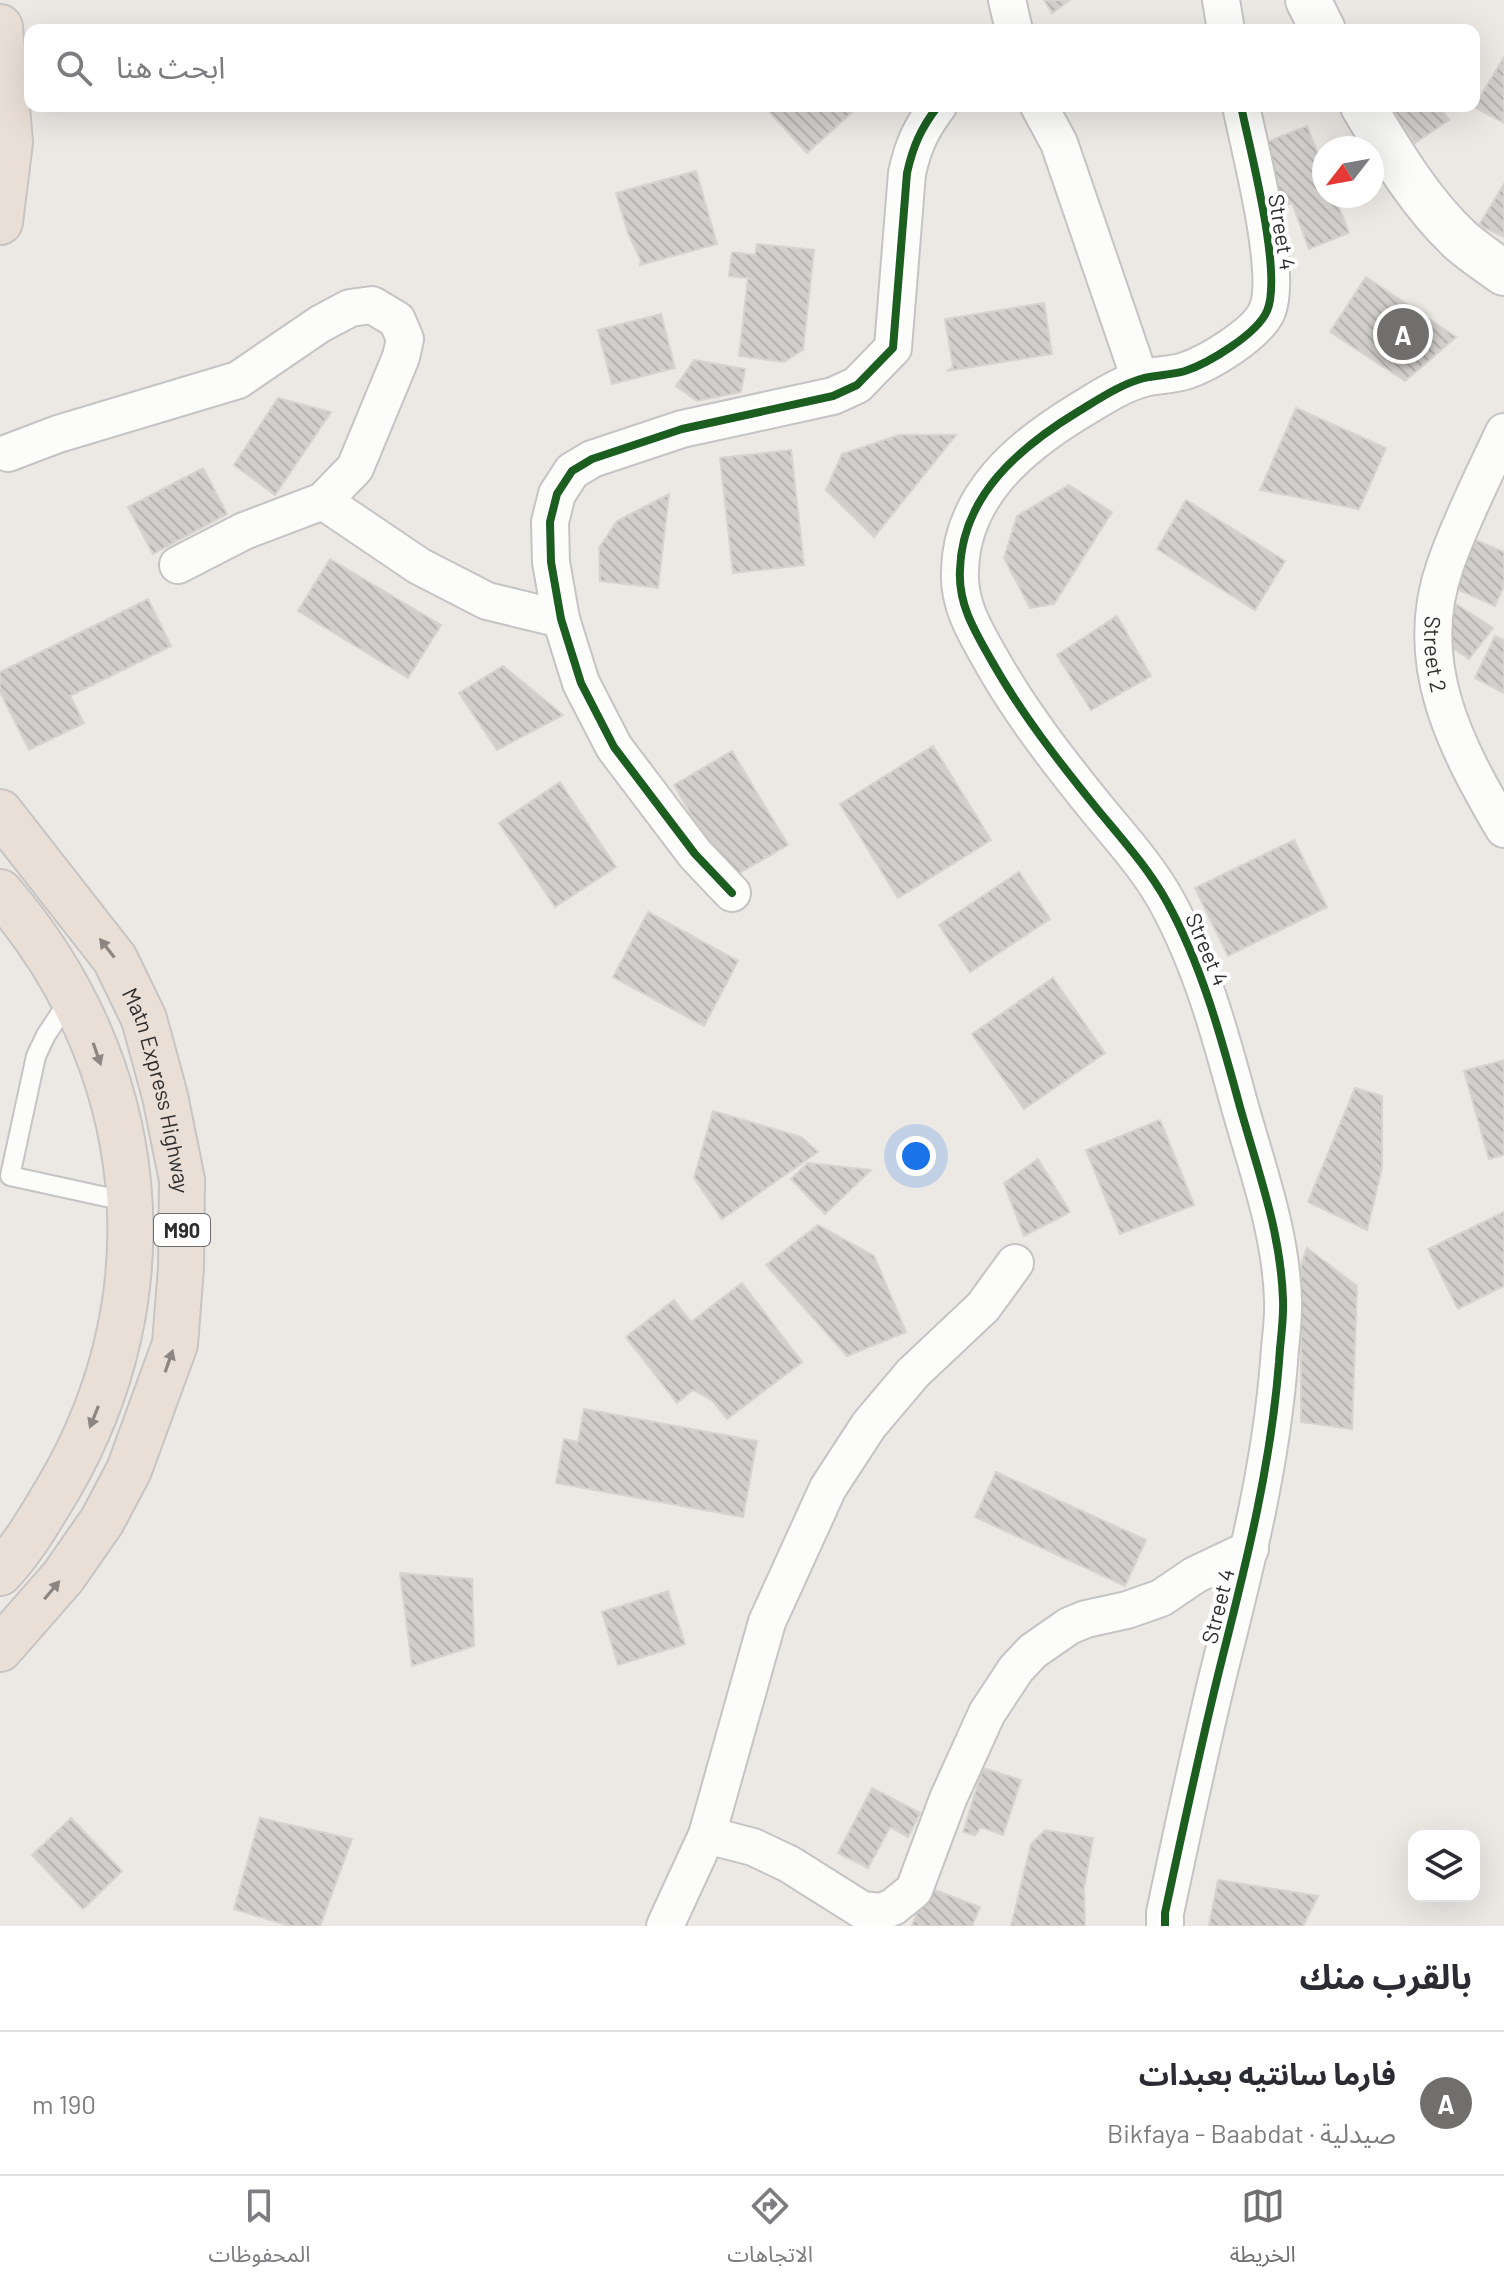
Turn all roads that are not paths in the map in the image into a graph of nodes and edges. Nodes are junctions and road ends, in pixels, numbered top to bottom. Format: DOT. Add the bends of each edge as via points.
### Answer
graph roads {
  1 [pos="1007,0"];
  2 [pos="1221,0"];
  3 [pos="1308,0"];
  4 [pos="1013,24"];
  5 [pos="1225,24"];
  6 [pos="1320,24"];
  7 [pos="0,27"];
  8 [pos="933,112"];
  9 [pos="1042,112"];
  10 [pos="1242,112"];
  11 [pos="1367,112"];
  12 [pos="0,222"];
  13 [pos="1504,273"];
  14 [pos="1140,379"];
  15 [pos="1504,432"];
  16 [pos="8,453"];
  17 [pos="323,501"];
  18 [pos="178,565"];
  19 [pos="561,619"];
  20 [pos="0,812"];
  21 [pos="1504,829"];
  22 [pos="0,892"];
  23 [pos="732,893"];
  24 [pos="72,997"];
  25 [pos="131,1203"];
  26 [pos="1015,1263"];
  27 [pos="1250,1549"];
  28 [pos="0,1573"];
  29 [pos="0,1649"];
  30 [pos="707,1835"];
  31 [pos="665,1926"];
  32 [pos="1165,1926"];
  1 -- 4 [label="street"];
  2 -- 5 [label="street"];
  3 -- 6 [label="main road"];
  7 -- 12 [label="highway" via="10,142"];
  8 -- 19 [label="street" via="921,127 907,173 893,348 857,385 833,396 682,429 592,459 572,471 557,494 550,522"];
  9 -- 14 [label="street" via="1059,143"];
  10 -- 14 [label="street, Street 4" via="1271,259 1269,309 1235,344 1186,371"];
  11 -- 13 [label="main road" via="1425,201 1459,239"];
  14 -- 27 [label="street, Street 4" via="1044,432 1013,457 970,521 959,575 971,625 1004,683 1043,742 1166,899 1215,1014 1277,1240 1283,1301 1272,1435"];
  15 -- 21 [label="street, Street 2" via="1445,567 1433,645 1437,684 1449,722"];
  16 -- 17 [label="street" via="238,380 320,324 350,308 372,305 397,320 405,339 401,357 355,468"];
  17 -- 18 [label="street" via="244,531"];
  17 -- 19 [label="street" via="419,566 487,601"];
  19 -- 23 [label="street" via="581,683 614,747 695,854"];
  29 -- 20 [label="highway, Matn Express Highway / M90, one-way" via="63,1577 129,1470 175,1344 182,1180 144,1019 115,959"];
  22 -- 24 [label="highway, Matn Express Highway / M90"];
  24 -- 25 [label="highway, Matn Express Highway / M90, one-way" via="112,1099"];
  24 -- 25 [label="lane" via="36,1056 10,1176"];
  25 -- 28 [label="highway, Matn Express Highway / M90, one-way" via="125,1304 109,1379 74,1460 24,1546"];
  26 -- 30 [label="street" via="983,1307 913,1373 869,1425 828,1488 767,1622"];
  27 -- 30 [label="street" via="1161,1598 1069,1626 1016,1669 987,1713 914,1890 893,1907 862,1910 789,1864 753,1847"];
  27 -- 32 [label="street, Street 4" via="1205,1727"];
  30 -- 31 [label="street"];
}
